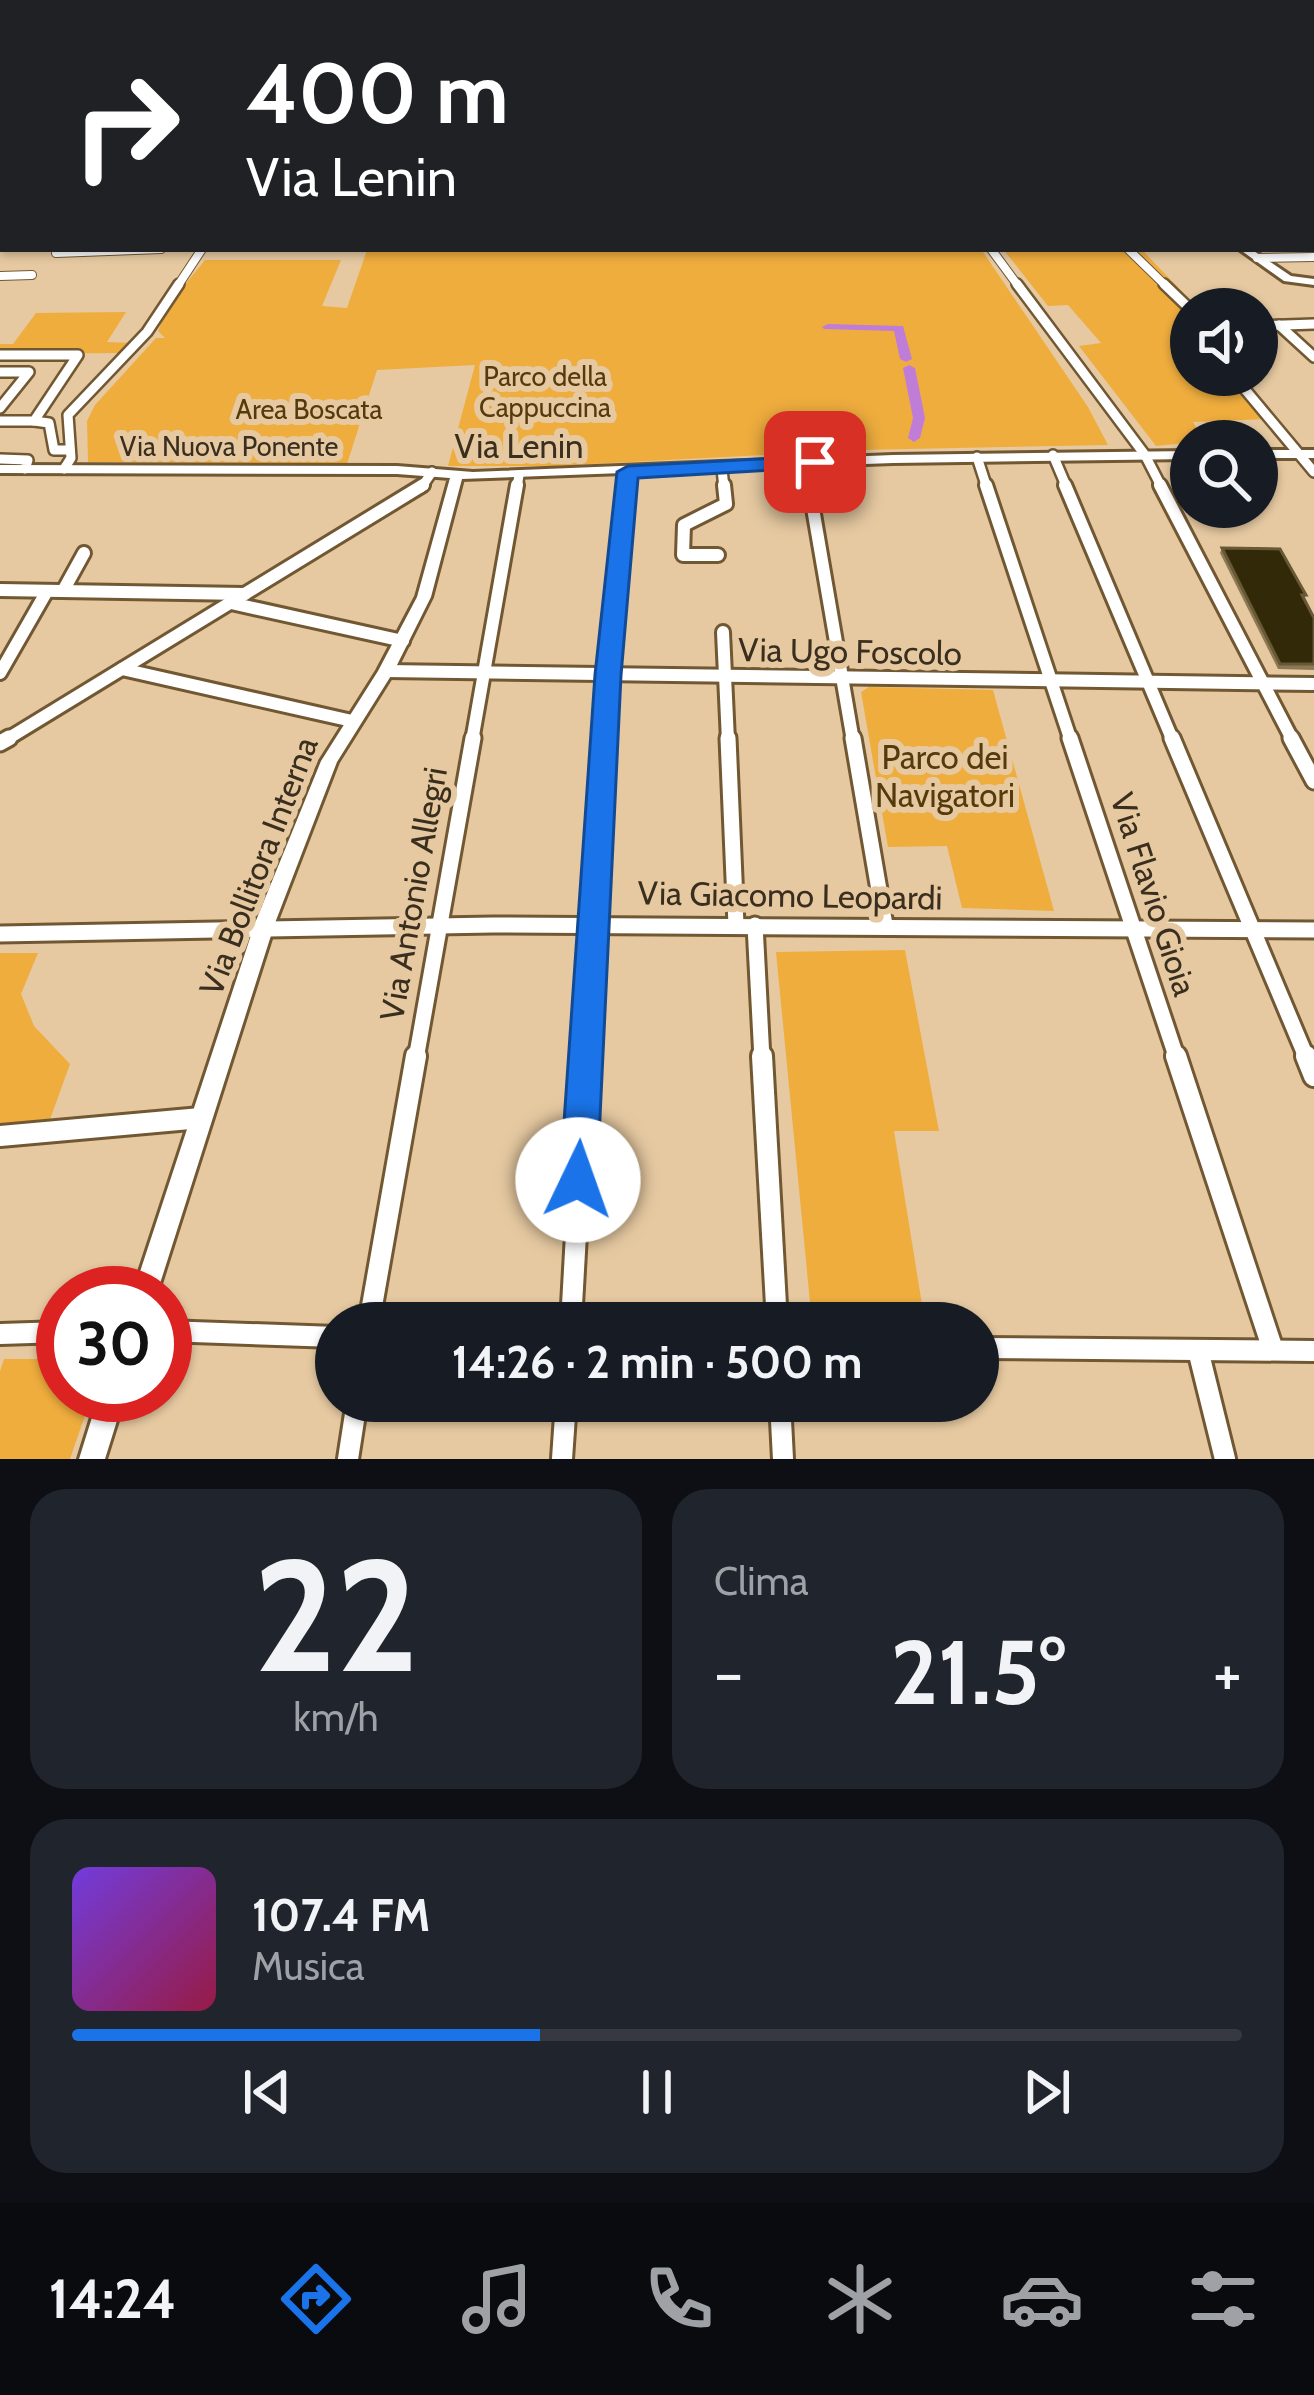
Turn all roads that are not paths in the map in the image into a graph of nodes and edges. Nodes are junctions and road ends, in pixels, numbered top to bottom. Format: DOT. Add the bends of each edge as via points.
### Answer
graph roads {
  1 [pos="57,252"];
  2 [pos="200,252"];
  3 [pos="993,252"];
  4 [pos="1131,252"];
  5 [pos="1248,252"];
  6 [pos="1314,257"];
  7 [pos="1257,258"];
  8 [pos="48,265"];
  9 [pos="0,276"];
  10 [pos="1314,282"];
  11 [pos="1170,290"];
  12 [pos="1314,324"];
  13 [pos="1280,326"];
  14 [pos="0,355"];
  15 [pos="1314,357"];
  16 [pos="1,372"];
  17 [pos="1253,396"];
  18 [pos="0,408"];
  19 [pos="0,421"];
  20 [pos="34,421"];
  21 [pos="70,450"];
  22 [pos="1308,454"];
  23 [pos="1053,455"];
  24 [pos="1145,455"];
  25 [pos="1170,455"];
  26 [pos="977,457"];
  27 [pos="0,459"];
  28 [pos="805,462"];
  29 [pos="0,469"];
  30 [pos="25,469"];
  31 [pos="64,469"];
  32 [pos="722,469"];
  33 [pos="432,472"];
  34 [pos="628,472"];
  35 [pos="1314,472"];
  36 [pos="457,475"];
  37 [pos="520,475"];
  38 [pos="84,553"];
  39 [pos="718,555"];
  40 [pos="0,590"];
  41 [pos="47,591"];
  42 [pos="63,591"];
  43 [pos="245,594"];
  44 [pos="231,603"];
  45 [pos="723,632"];
  46 [pos="403,640"];
  47 [pos="122,669"];
  48 [pos="386,671"];
  49 [pos="485,673"];
  50 [pos="0,674"];
  51 [pos="608,675"];
  52 [pos="724,677"];
  53 [pos="845,679"];
  54 [pos="1051,680"];
  55 [pos="1150,682"];
  56 [pos="1262,683"];
  57 [pos="1314,684"];
  58 [pos="352,722"];
  59 [pos="0,743"];
  60 [pos="1314,781"];
  61 [pos="443,922"];
  62 [pos="592,922"];
  63 [pos="266,923"];
  64 [pos="746,925"];
  65 [pos="885,925"];
  66 [pos="1135,929"];
  67 [pos="1252,929"];
  68 [pos="1314,930"];
  69 [pos="0,934"];
  70 [pos="1314,1076"];
  71 [pos="201,1118"];
  72 [pos="0,1136"];
  73 [pos="154,1266"];
  74 [pos="373,1302"];
  75 [pos="572,1302"];
  76 [pos="774,1302"];
  77 [pos="192,1332"];
  78 [pos="36,1333"];
  79 [pos="0,1334"];
  80 [pos="315,1336"];
  81 [pos="999,1348"];
  82 [pos="1198,1350"];
  83 [pos="1273,1350"];
  84 [pos="1314,1351"];
  85 [pos="104,1422"];
  86 [pos="353,1422"];
  87 [pos="565,1422"];
  88 [pos="781,1422"];
  89 [pos="92,1459"];
  90 [pos="348,1459"];
  91 [pos="562,1459"];
  92 [pos="783,1459"];
  93 [pos="1226,1459"];
  1 -- 8 [label="street"];
  1 -- 9 [label="street" via="31,272"];
  2 -- 21 [label="street" via="147,332 68,416"];
  3 -- 24 [label="street"];
  4 -- 11 [label="street"];
  5 -- 7 [label="street"];
  6 -- 7 [label="street"];
  7 -- 10 [label="street" via="1288,279"];
  12 -- 13 [label="street"];
  13 -- 15 [label="street"];
  14 -- 20 [label="street" via="78,355"];
  16 -- 18 [label="street" via="29,372"];
  17 -- 22 [label="street"];
  19 -- 20 [label="street"];
  20 -- 21 [label="street" via="50,423 54,450"];
  21 -- 31 [label="street"];
  22 -- 35 [label="street"];
  23 -- 24 [label="street, Via Lenin"];
  23 -- 26 [label="street, Via Lenin"];
  23 -- 55 [label="street"];
  24 -- 25 [label="street, Via Lenin"];
  24 -- 56 [label="street"];
  26 -- 28 [label="street, Via Lenin"];
  26 -- 54 [label="street, Via Flavio Gioia"];
  27 -- 30 [label="street, Via Nuova Ponente" via="28,460"];
  28 -- 32 [label="street, Via Lenin"];
  28 -- 53 [label="street"];
  29 -- 30 [label="street, Via Nuova Ponente"];
  30 -- 31 [label="street, Via Nuova Ponente"];
  31 -- 33 [label="street, Via Nuova Ponente"];
  32 -- 34 [label="street, Via Lenin"];
  32 -- 39 [label="street" via="726,504 684,525 683,554"];
  33 -- 36 [label="street, Via Lenin"];
  33 -- 43 [label="street, Via Lenin" via="418,492"];
  34 -- 37 [label="street, Via Lenin"];
  34 -- 51 [label="street"];
  36 -- 37 [label="street, Via Lenin"];
  36 -- 46 [label="street, Via Bollitora Interna" via="424,597"];
  37 -- 49 [label="street, Via Antonio Allegri"];
  38 -- 42 [label="street"];
  40 -- 41 [label="street"];
  41 -- 42 [label="street"];
  41 -- 50 [label="street"];
  42 -- 43 [label="street"];
  43 -- 44 [label="street, Via Lenin"];
  44 -- 46 [label="street"];
  44 -- 47 [label="street, Via Lenin"];
  45 -- 52 [label="street"];
  46 -- 48 [label="street, Via Bollitora Interna"];
  47 -- 58 [label="street"];
  47 -- 59 [label="street, Via Lenin"];
  48 -- 49 [label="street, Via Ugo Foscolo"];
  48 -- 58 [label="street, Via Bollitora Interna"];
  49 -- 51 [label="street, Via Ugo Foscolo"];
  49 -- 61 [label="street, Via Antonio Allegri"];
  51 -- 52 [label="street, Via Ugo Foscolo"];
  51 -- 62 [label="street"];
  52 -- 53 [label="street, Via Ugo Foscolo"];
  52 -- 64 [label="street"];
  53 -- 54 [label="street, Via Ugo Foscolo"];
  53 -- 65 [label="street"];
  54 -- 55 [label="street, Via Ugo Foscolo"];
  54 -- 66 [label="street, Via Flavio Gioia"];
  55 -- 56 [label="street, Via Ugo Foscolo"];
  55 -- 67 [label="street"];
  56 -- 57 [label="street, Via Ugo Foscolo"];
  56 -- 60 [label="street"];
  58 -- 63 [label="street, Via Bollitora Interna"];
  61 -- 62 [label="street, Via Giacomo Leopardi"];
  61 -- 63 [label="street, Via Giacomo Leopardi"];
  61 -- 74 [label="street, Via Antonio Allegri"];
  62 -- 64 [label="street, Via Giacomo Leopardi"];
  62 -- 75 [label="street"];
  63 -- 69 [label="street, Via Giacomo Leopardi"];
  63 -- 71 [label="street, Via Bollitora Interna"];
  64 -- 65 [label="street, Via Giacomo Leopardi"];
  64 -- 76 [label="street"];
  65 -- 66 [label="street, Via Giacomo Leopardi"];
  66 -- 67 [label="street, Via Giacomo Leopardi"];
  66 -- 83 [label="street, Via Flavio Gioia"];
  67 -- 68 [label="street, Via Giacomo Leopardi"];
  67 -- 70 [label="street"];
  71 -- 72 [label="street"];
  71 -- 73 [label="street, Via Bollitora Interna"];
  77 -- 80 [label="street"];
  78 -- 79 [label="street"];
  81 -- 82 [label="street"];
  82 -- 83 [label="street"];
  82 -- 93 [label="street"];
  83 -- 84 [label="street"];
  85 -- 89 [label="street"];
  86 -- 90 [label="street"];
  87 -- 91 [label="street"];
  88 -- 92 [label="street"];
}
